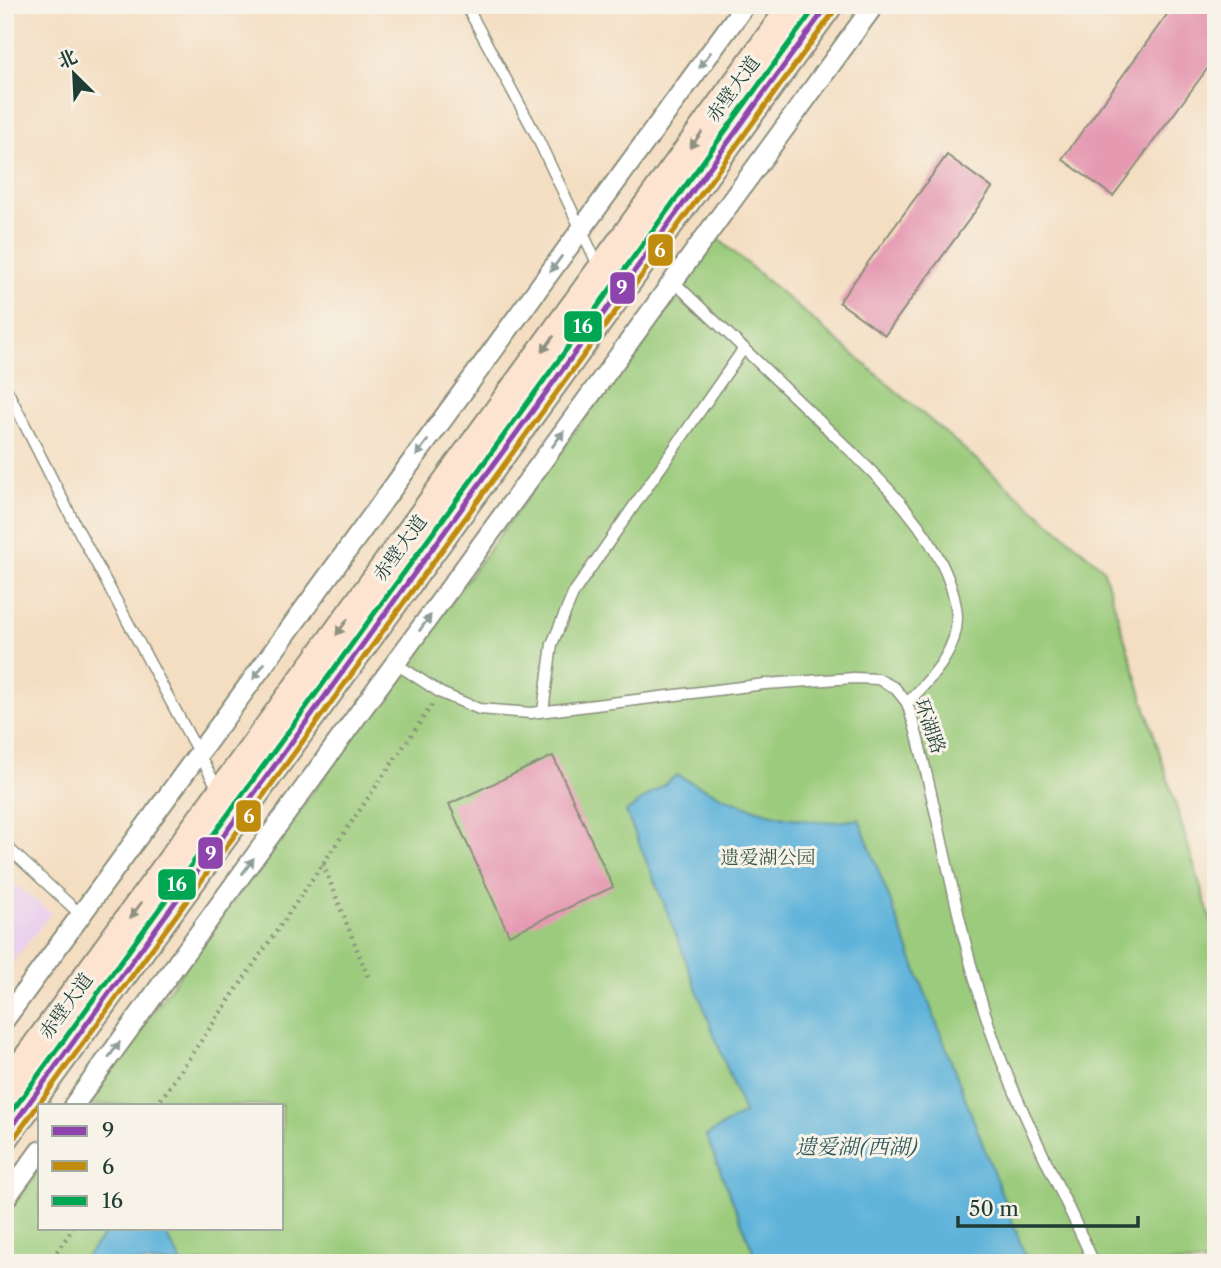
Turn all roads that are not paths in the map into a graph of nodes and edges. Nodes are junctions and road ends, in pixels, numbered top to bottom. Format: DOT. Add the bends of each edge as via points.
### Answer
graph roads {
  1 [pos="466,5"];
  2 [pos="745,5"];
  3 [pos="794,5"];
  4 [pos="828,5"];
  5 [pos="874,5"];
  6 [pos="581,230"];
  7 [pos="601,271"];
  8 [pos="673,281"];
  9 [pos="744,348"];
  10 [pos="5,386"];
  11 [pos="395,663"];
  12 [pos="907,703"];
  13 [pos="543,711"];
  14 [pos="199,754"];
  15 [pos="221,794"];
  16 [pos="5,845"];
  17 [pos="81,915"];
  18 [pos="5,1019"];
  19 [pos="5,1090"];
  20 [pos="75,1104"];
  21 [pos="5,1136"];
  22 [pos="38,1154"];
  23 [pos="5,1199"];
  24 [pos="1094,1263"];
  1 -- 6 [label="lane" via="535,132"];
  2 -- 6 [label="street, one-way"];
  3 -- 7 [label="main road, 赤壁大道, one-way"];
  4 -- 21 [label="main road, 赤壁大道"];
  5 -- 8 [label="street"];
  6 -- 7 [label="lane"];
  6 -- 14 [label="street, one-way"];
  7 -- 15 [label="main road, 赤壁大道, one-way"];
  8 -- 9 [label="lane"];
  11 -- 8 [label="street, one-way"];
  9 -- 12 [label="lane" via="874,475 929,540 943,568 957,608 955,636 929,681"];
  9 -- 13 [label="lane" via="574,592 552,644"];
  10 -- 14 [label="lane"];
  11 -- 13 [label="lane, 环湖路" via="441,693 480,709"];
  20 -- 11 [label="street, one-way"];
  12 -- 13 [label="lane, 环湖路" via="895,688 878,680 854,678"];
  12 -- 24 [label="lane, 环湖路" via="1000,1055"];
  14 -- 15 [label="lane"];
  14 -- 17 [label="street"];
  15 -- 19 [label="main road, 赤壁大道, one-way"];
  16 -- 17 [label="lane"];
  17 -- 18 [label="street"];
  22 -- 23 [label="street"];
}
